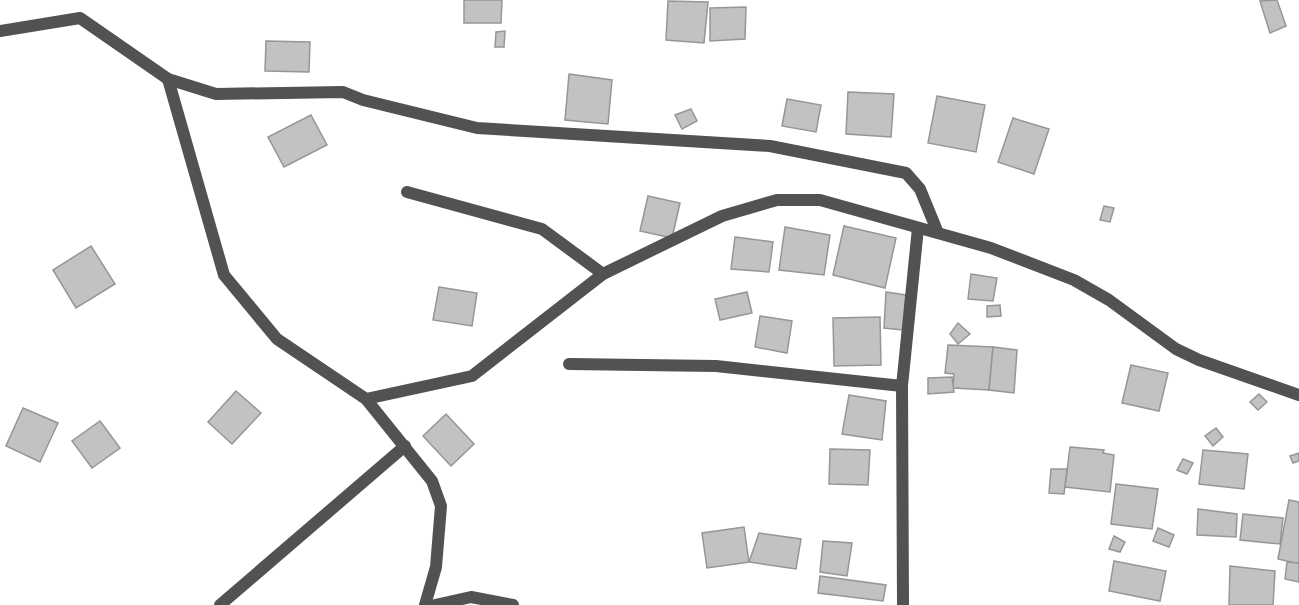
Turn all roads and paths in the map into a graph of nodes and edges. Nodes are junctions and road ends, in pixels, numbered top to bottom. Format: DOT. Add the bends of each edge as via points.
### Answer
graph roads {
  1 [pos="0,31"];
  2 [pos="168,79"];
  3 [pos="407,192"];
  4 [pos="918,228"];
  5 [pos="938,233"];
  6 [pos="603,274"];
  7 [pos="569,364"];
  8 [pos="902,386"];
  9 [pos="1299,395"];
  10 [pos="366,399"];
  11 [pos="405,446"];
  12 [pos="220,605"];
  13 [pos="425,605"];
  14 [pos="435,605"];
  15 [pos="513,605"];
  16 [pos="903,605"];
  1 -- 2 [label="street" via="80,18"];
  2 -- 5 [label="street" via="216,94 343,92 477,128 770,146 844,160 906,173 920,189"];
  2 -- 10 [label="street" via="224,275 278,339"];
  3 -- 6 [label="street" via="542,229"];
  4 -- 5 [label="street"];
  4 -- 6 [label="street" via="820,200 777,200 722,216"];
  4 -- 8 [label="street"];
  5 -- 9 [label="street" via="992,248 1074,280 1109,300 1176,349"];
  6 -- 10 [label="street" via="472,376"];
  7 -- 8 [label="street" via="716,366"];
  8 -- 16 [label="street"];
  10 -- 11 [label="street"];
  11 -- 12 [label="street"];
  11 -- 13 [label="street" via="432,481 441,506 436,567"];
  14 -- 15 [label="street" via="471,597"];
}
